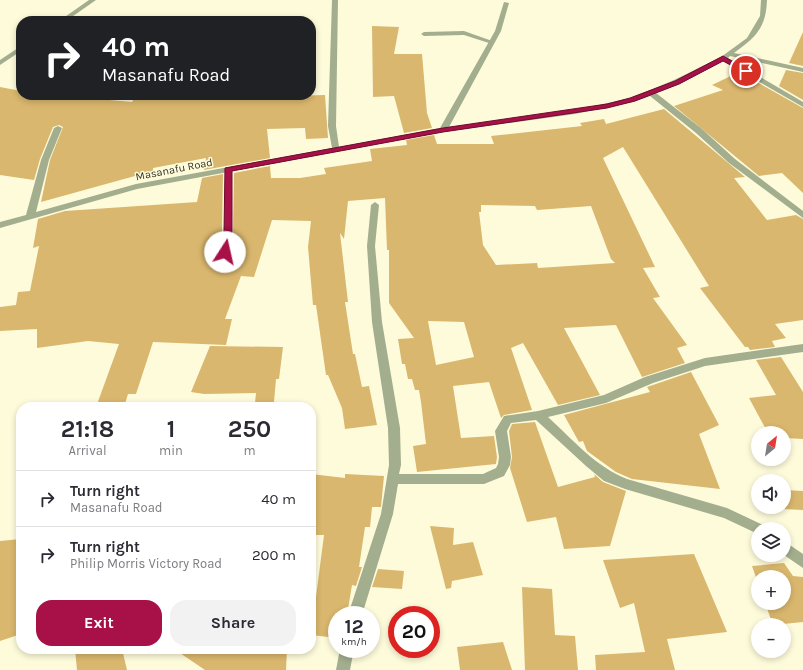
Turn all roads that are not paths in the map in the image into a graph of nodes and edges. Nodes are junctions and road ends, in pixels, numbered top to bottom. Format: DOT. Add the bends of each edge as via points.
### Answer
graph roads {
  1 [pos="93,0"];
  2 [pos="335,0"];
  3 [pos="764,0"];
  4 [pos="506,3"];
  5 [pos="69,16"];
  6 [pos="424,34"];
  7 [pos="492,42"];
  8 [pos="16,52"];
  9 [pos="726,56"];
  10 [pos="0,63"];
  11 [pos="803,70"];
  12 [pos="652,93"];
  13 [pos="803,105"];
  14 [pos="58,128"];
  15 [pos="443,130"];
  16 [pos="336,150"];
  17 [pos="228,170"];
  18 [pos="375,205"];
  19 [pos="803,215"];
  20 [pos="30,217"];
  21 [pos="0,225"];
  22 [pos="225,252"];
  23 [pos="803,348"];
  24 [pos="538,415"];
  25 [pos="393,479"];
  26 [pos="751,525"];
  27 [pos="791,553"];
  28 [pos="803,562"];
  29 [pos="358,606"];
  30 [pos="345,658"];
  31 [pos="343,670"];
  1 -- 5 [label="street"];
  2 -- 16 [label="street" via="332,126"];
  3 -- 9 [label="street, Masanafu Road" via="763,16 749,39"];
  4 -- 7 [label="street"];
  6 -- 7 [label="street" via="464,33"];
  7 -- 15 [label="street"];
  8 -- 10 [label="street"];
  9 -- 11 [label="street"];
  9 -- 12 [label="street, Masanafu Road"];
  9 -- 13 [label="street"];
  12 -- 15 [label="street, Masanafu Road" via="607,106"];
  12 -- 19 [label="street" via="732,161"];
  14 -- 20 [label="street" via="45,160"];
  15 -- 16 [label="street, Masanafu Road"];
  16 -- 17 [label="street, Masanafu Road"];
  17 -- 20 [label="street, Masanafu Road" via="136,187"];
  17 -- 22 [label="street" via="228,231"];
  18 -- 25 [label="street" via="371,246 377,322 394,428"];
  20 -- 21 [label="street, Masanafu Road"];
  23 -- 24 [label="street" via="705,362 649,380 606,399"];
  24 -- 25 [label="street" via="508,419 505,422 501,431 505,461 500,472 484,479"];
  24 -- 26 [label="street" via="608,477 728,513"];
  25 -- 29 [label="street" via="387,514"];
  27 -- 28 [label="street"];
  30 -- 31 [label="street"];
}
